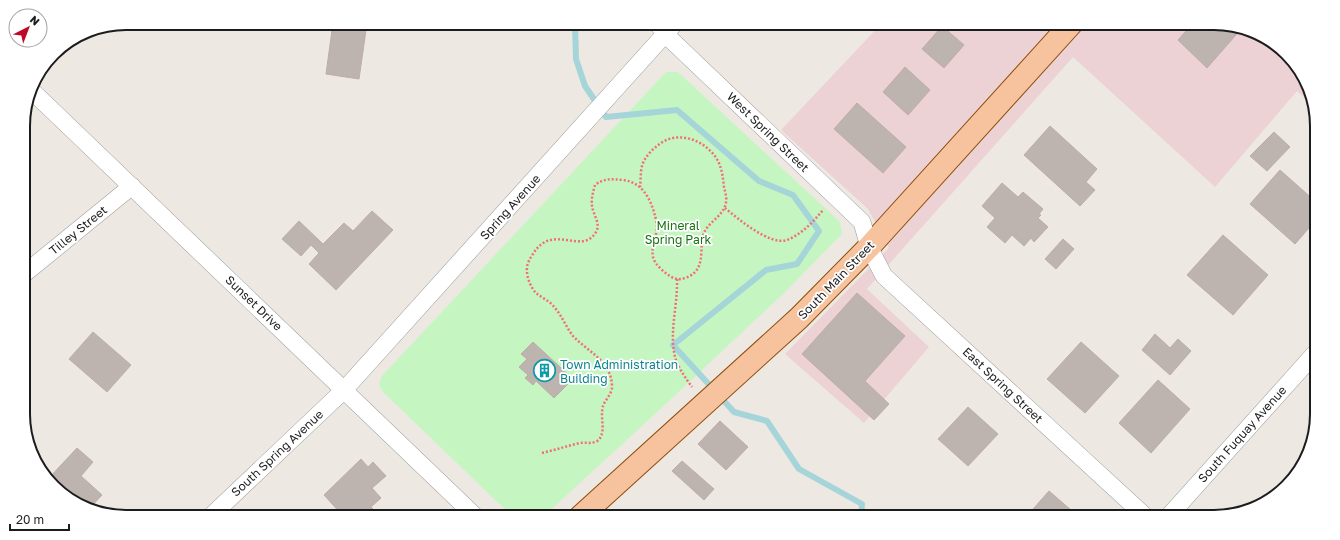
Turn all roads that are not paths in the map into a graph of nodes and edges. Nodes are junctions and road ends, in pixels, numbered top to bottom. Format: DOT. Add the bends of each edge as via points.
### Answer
graph roads {
  1 [pos="663,30"];
  2 [pos="669,30"];
  3 [pos="1066,30"];
  4 [pos="35,94"];
  5 [pos="132,186"];
  6 [pos="869,247"];
  7 [pos="30,269"];
  8 [pos="1310,359"];
  9 [pos="344,390"];
  10 [pos="217,510"];
  11 [pos="469,510"];
  12 [pos="588,510"];
  13 [pos="1138,510"];
  14 [pos="1174,510"];
  1 -- 9 [label="street, Spring Avenue"];
  2 -- 6 [label="street, West Spring Street" via="862,222"];
  3 -- 6 [label="main road, South Main Street"];
  4 -- 5 [label="street, Sunset Drive"];
  5 -- 7 [label="street, Tilley Street"];
  5 -- 9 [label="street, Sunset Drive"];
  6 -- 12 [label="main road, South Main Street" via="799,318"];
  6 -- 13 [label="street, East Spring Street" via="884,276"];
  8 -- 14 [label="street, South Fuquay Avenue"];
  9 -- 10 [label="street, South Spring Avenue"];
  9 -- 11 [label="street, Sunset Drive"];
}
